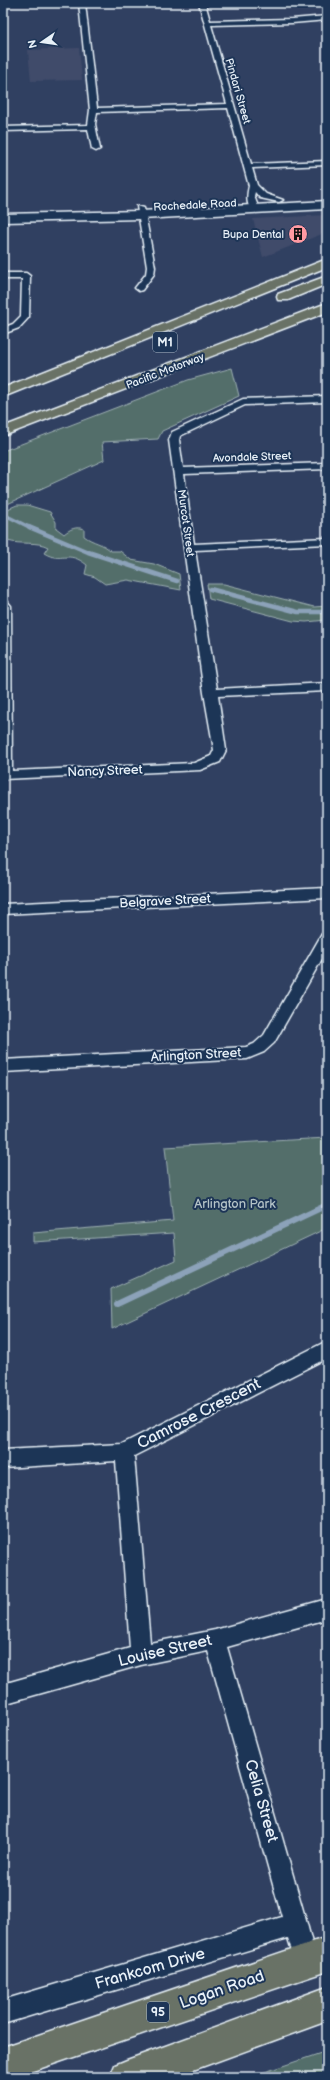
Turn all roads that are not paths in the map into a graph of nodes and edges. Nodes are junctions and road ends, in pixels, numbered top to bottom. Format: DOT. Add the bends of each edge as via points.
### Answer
graph roads {
  1 [pos="82,3"];
  2 [pos="202,3"];
  3 [pos="327,18"];
  4 [pos="207,23"];
  5 [pos="230,106"];
  6 [pos="94,110"];
  7 [pos="92,127"];
  8 [pos="3,130"];
  9 [pos="96,149"];
  10 [pos="327,163"];
  11 [pos="248,166"];
  12 [pos="253,186"];
  13 [pos="327,196"];
  14 [pos="279,200"];
  15 [pos="327,205"];
  16 [pos="253,206"];
  17 [pos="141,212"];
  18 [pos="3,218"];
  19 [pos="327,263"];
  20 [pos="3,276"];
  21 [pos="327,280"];
  22 [pos="139,288"];
  23 [pos="269,302"];
  24 [pos="327,307"];
  25 [pos="327,314"];
  26 [pos="196,330"];
  27 [pos="3,331"];
  28 [pos="3,392"];
  29 [pos="111,392"];
  30 [pos="327,399"];
  31 [pos="3,404"];
  32 [pos="3,432"];
  33 [pos="327,466"];
  34 [pos="178,471"];
  35 [pos="327,541"];
  36 [pos="189,546"];
  37 [pos="3,603"];
  38 [pos="327,687"];
  39 [pos="210,693"];
  40 [pos="207,764"];
  41 [pos="4,775"];
  42 [pos="327,893"];
  43 [pos="3,909"];
  44 [pos="327,938"];
  45 [pos="3,1066"];
  46 [pos="327,1349"];
  47 [pos="124,1452"];
  48 [pos="3,1459"];
  49 [pos="327,1609"];
  50 [pos="215,1640"];
  51 [pos="141,1655"];
  52 [pos="3,1694"];
  53 [pos="296,1924"];
  54 [pos="316,1958"];
  55 [pos="327,2004"];
  56 [pos="3,2012"];
  57 [pos="3,2064"];
  58 [pos="127,2077"];
  1 -- 6 [label="street"];
  2 -- 4 [label="street, Pindari Street"];
  3 -- 4 [label="street"];
  4 -- 5 [label="street, Pindari Street"];
  5 -- 6 [label="street"];
  5 -- 11 [label="street, Pindari Street"];
  6 -- 7 [label="street" via="91,114"];
  7 -- 8 [label="street"];
  7 -- 9 [label="street"];
  10 -- 11 [label="street"];
  11 -- 12 [label="street, Pindari Street"];
  12 -- 14 [label="street" via="263,196"];
  12 -- 16 [label="street, Pindari Street"];
  13 -- 14 [label="main road, Rochedale Road"];
  14 -- 16 [label="main road, Rochedale Road"];
  15 -- 16 [label="main road, Rochedale Road"];
  16 -- 17 [label="main road, Rochedale Road"];
  17 -- 18 [label="main road, Rochedale Road"];
  17 -- 22 [label="street" via="151,267 150,274"];
  19 -- 28 [label="main road"];
  20 -- 27 [label="street" via="26,276 25,317 16,326"];
  21 -- 23 [label="main road"];
  24 -- 29 [label="main road, Pacific Motorway / M1"];
  25 -- 29 [label="main road" via="213,359"];
  26 -- 31 [label="main road, M1"];
  29 -- 32 [label="main road, Pacific Motorway / M1"];
  30 -- 34 [label="street, Murcot Street" via="243,402 182,429 174,440"];
  33 -- 34 [label="street, Avondale Street"];
  34 -- 36 [label="street, Murcot Street"];
  35 -- 36 [label="street"];
  36 -- 39 [label="street, Murcot Street"];
  37 -- 41 [label="street"];
  38 -- 39 [label="street"];
  39 -- 40 [label="street, Murcot Street" via="220,750 216,759"];
  40 -- 41 [label="street, Nancy Street" via="182,768"];
  42 -- 43 [label="street, Belgrave Street"];
  44 -- 45 [label="street, Arlington Street" via="269,1038 260,1048 247,1052"];
  46 -- 47 [label="street, Camrose Crescent"];
  47 -- 48 [label="street"];
  47 -- 51 [label="street, Camrose Crescent"];
  49 -- 50 [label="street, Louise Street"];
  50 -- 51 [label="street, Louise Street"];
  50 -- 53 [label="street, Celia Street"];
  51 -- 52 [label="street, Louise Street"];
  53 -- 54 [label="street, Celia Street"];
  53 -- 56 [label="street, Frankcom Drive"];
  54 -- 57 [label="main road, Logan Road / 95"];
  55 -- 58 [label="main road"];
}
